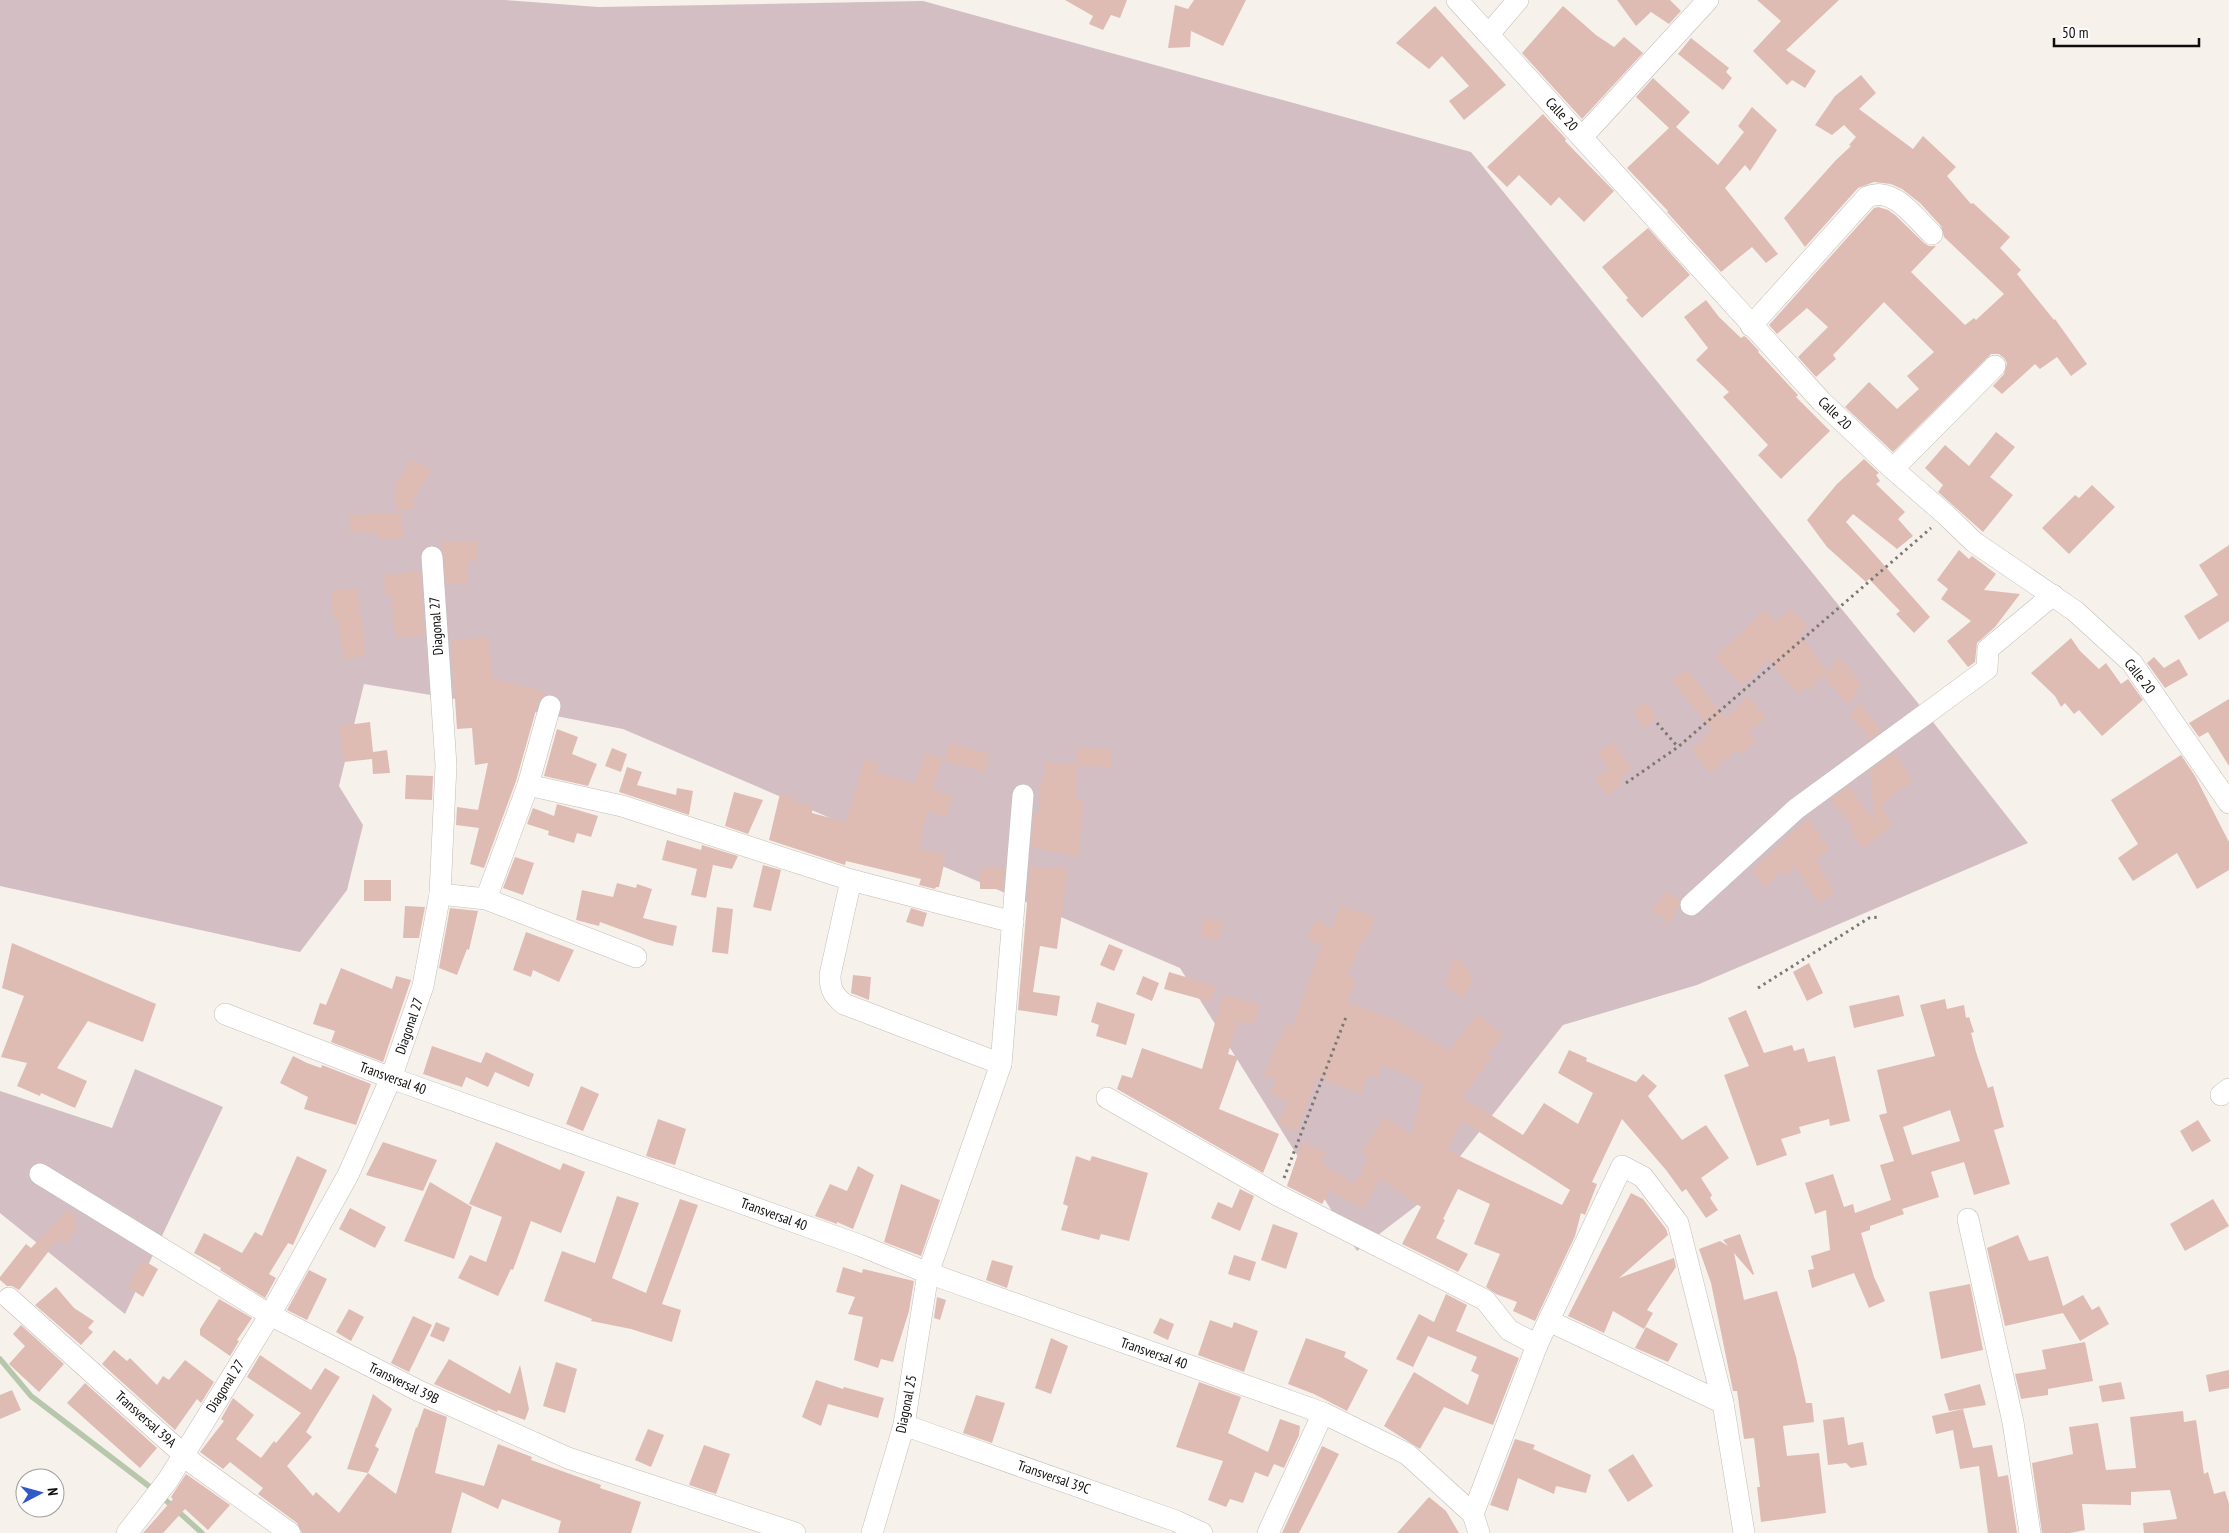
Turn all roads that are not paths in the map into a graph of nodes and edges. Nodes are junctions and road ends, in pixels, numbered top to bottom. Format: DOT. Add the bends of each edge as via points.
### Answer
graph roads {
  1 [pos="1457,0"];
  2 [pos="1518,0"];
  3 [pos="1708,0"];
  4 [pos="1489,34"];
  5 [pos="1583,136"];
  6 [pos="1932,234"];
  7 [pos="1750,326"];
  8 [pos="1995,366"];
  9 [pos="1893,469"];
  10 [pos="432,557"];
  11 [pos="2053,596"];
  12 [pos="550,706"];
  13 [pos="528,785"];
  14 [pos="1023,795"];
  15 [pos="2229,803"];
  16 [pos="851,880"];
  17 [pos="440,894"];
  18 [pos="486,899"];
  19 [pos="1691,905"];
  20 [pos="1012,922"];
  21 [pos="636,957"];
  22 [pos="225,1014"];
  23 [pos="1001,1064"];
  24 [pos="392,1078"];
  25 [pos="1106,1098"];
  26 [pos="40,1174"];
  27 [pos="1968,1219"];
  28 [pos="928,1273"];
  29 [pos="9,1298"];
  30 [pos="270,1315"];
  31 [pos="1549,1321"];
  32 [pos="1538,1345"];
  33 [pos="1723,1403"];
  34 [pos="1323,1413"];
  35 [pos="904,1424"];
  36 [pos="184,1453"];
  37 [pos="1476,1524"];
  38 [pos="133,1526"];
  39 [pos="290,1533"];
  40 [pos="795,1533"];
  41 [pos="872,1533"];
  42 [pos="1202,1533"];
  43 [pos="1268,1533"];
  44 [pos="1744,1533"];
  45 [pos="2030,1533"];
  1 -- 4 [label="street, Calle 20"];
  2 -- 4 [label="street"];
  3 -- 5 [label="street"];
  4 -- 5 [label="street, Calle 20"];
  5 -- 7 [label="street, Calle 20"];
  6 -- 7 [label="street" via="1897,200 1876,193 1867,197"];
  7 -- 9 [label="street, Calle 20" via="1822,402"];
  8 -- 9 [label="street"];
  9 -- 11 [label="street, Calle 20" via="1974,542"];
  10 -- 17 [label="street, Diagonal 27" via="446,765"];
  11 -- 15 [label="street, Calle 20" via="2075,611 2132,663"];
  11 -- 19 [label="street" via="1988,649 1987,669 1796,809"];
  12 -- 13 [label="street"];
  13 -- 16 [label="street" via="622,806"];
  13 -- 18 [label="street"];
  14 -- 20 [label="street, Diagonal 25"];
  16 -- 20 [label="street"];
  16 -- 23 [label="street" via="830,975 834,996 844,1004"];
  17 -- 18 [label="street"];
  17 -- 24 [label="street, Diagonal 27" via="423,986"];
  18 -- 21 [label="street"];
  20 -- 23 [label="street, Diagonal 25"];
  22 -- 24 [label="street, Transversal 40"];
  23 -- 28 [label="street, Diagonal 25"];
  24 -- 28 [label="street, Transversal 40"];
  24 -- 30 [label="street, Diagonal 27" via="348,1175"];
  25 -- 32 [label="street" via="1277,1195 1485,1300 1509,1330"];
  26 -- 30 [label="street, Transversal 39B"];
  27 -- 45 [label="street" via="2013,1422"];
  28 -- 34 [label="street, Transversal 40"];
  28 -- 35 [label="street, Diagonal 25"];
  29 -- 36 [label="street, Transversal 39A"];
  30 -- 36 [label="street, Diagonal 27"];
  30 -- 40 [label="street, Transversal 39B" via="419,1391 568,1458"];
  31 -- 32 [label="street"];
  31 -- 33 [label="street"];
  31 -- 33 [label="street" via="1622,1166 1643,1177 1678,1223"];
  32 -- 37 [label="street"];
  33 -- 44 [label="street"];
  34 -- 37 [label="street, Transversal 40" via="1407,1454"];
  34 -- 43 [label="street"];
  35 -- 41 [label="street, Diagonal 25"];
  35 -- 42 [label="street, Transversal 39C"];
  36 -- 38 [label="street, Diagonal 27"];
  36 -- 39 [label="street, Transversal 39A" via="194,1464"];
}
